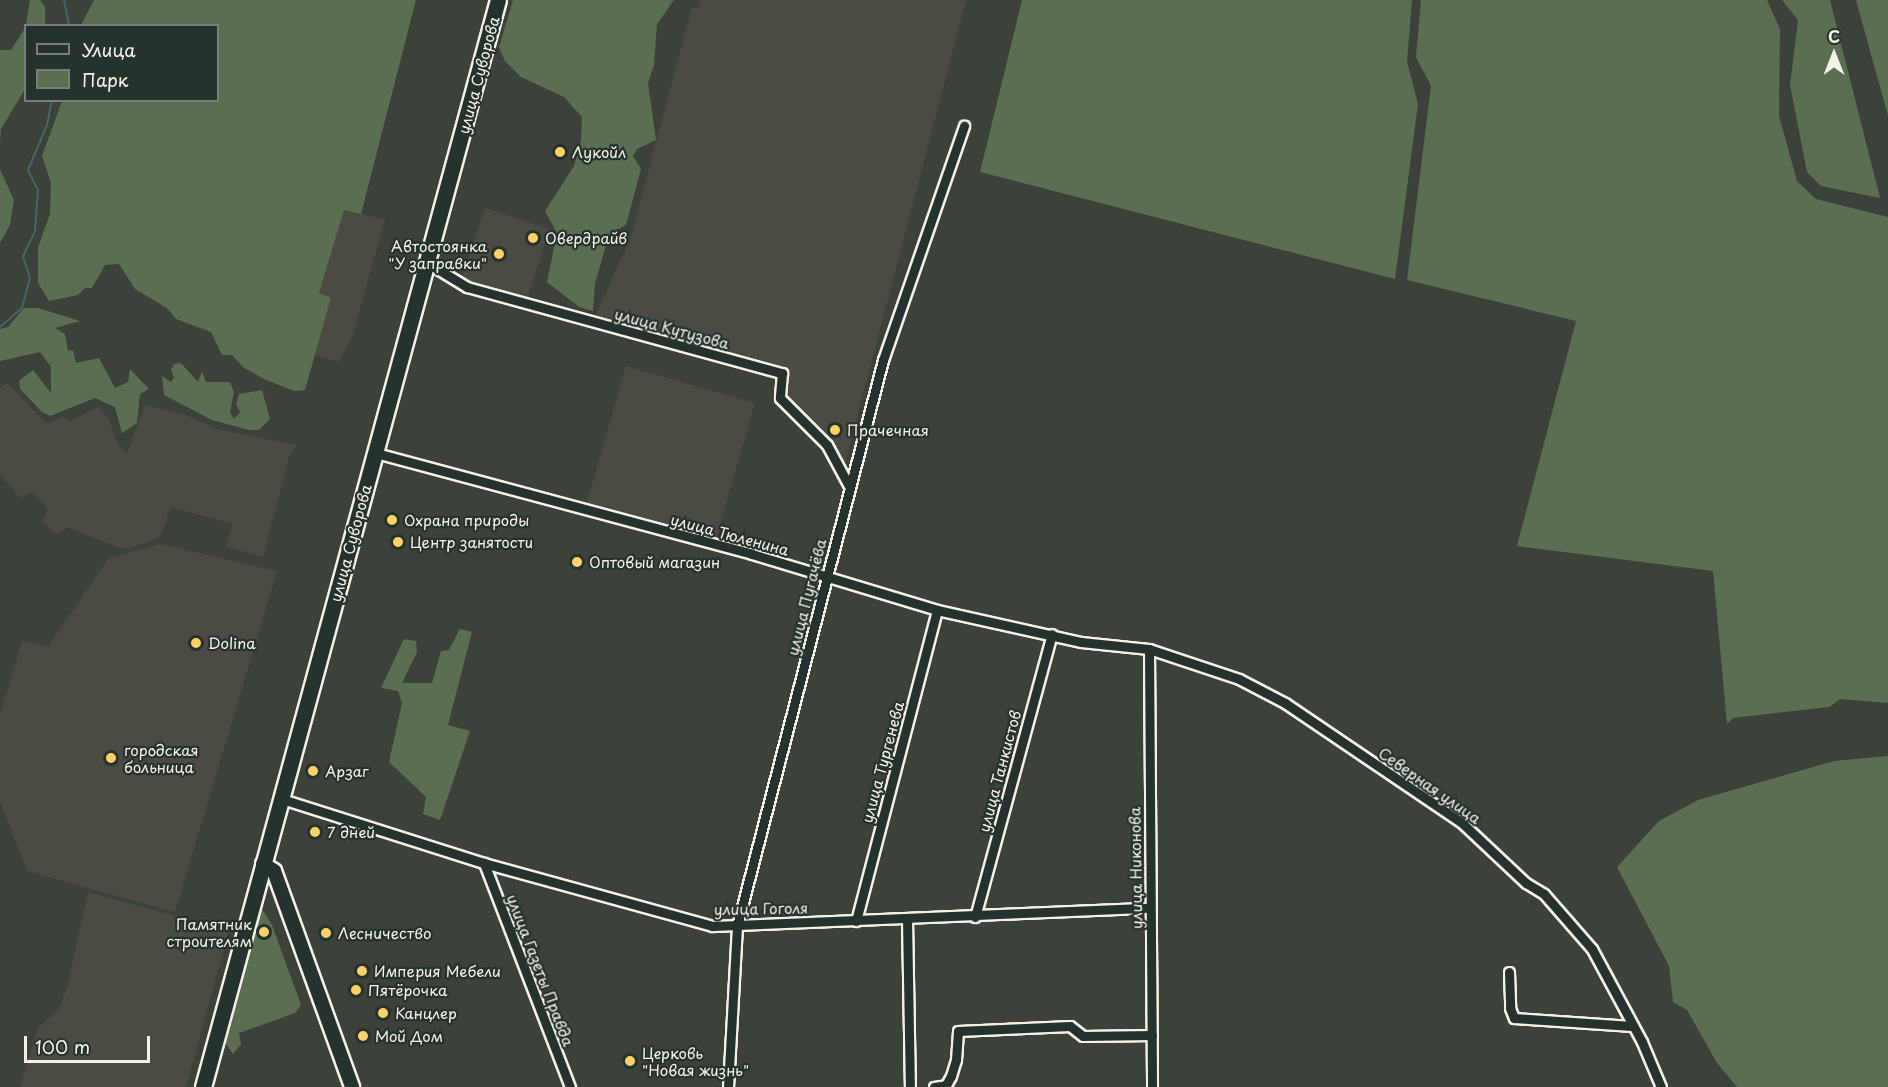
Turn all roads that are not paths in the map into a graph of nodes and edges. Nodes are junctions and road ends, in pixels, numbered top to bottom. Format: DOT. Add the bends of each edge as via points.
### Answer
graph roads {
  1 [pos="498,0"];
  2 [pos="964,126"];
  3 [pos="426,262"];
  4 [pos="376,453"];
  5 [pos="849,486"];
  6 [pos="828,575"];
  7 [pos="937,610"];
  8 [pos="1052,634"];
  9 [pos="1149,649"];
  10 [pos="282,799"];
  11 [pos="484,863"];
  12 [pos="263,864"];
  13 [pos="1150,908"];
  14 [pos="975,917"];
  15 [pos="907,919"];
  16 [pos="856,921"];
  17 [pos="737,926"];
  18 [pos="1509,972"];
  19 [pos="1632,1026"];
  20 [pos="1152,1035"];
  21 [pos="202,1087"];
  22 [pos="352,1087"];
  23 [pos="570,1087"];
  24 [pos="728,1087"];
  25 [pos="910,1087"];
  26 [pos="934,1087"];
  27 [pos="1152,1087"];
  28 [pos="1661,1087"];
  1 -- 3 [label="main road, улица Суворова"];
  2 -- 5 [label="street, улица Пугачёва" via="883,360"];
  3 -- 4 [label="main road, улица Суворова"];
  3 -- 5 [label="street, улица Кутузова" via="467,287 782,373 780,398 827,445"];
  4 -- 6 [label="street, улица Тюленина"];
  4 -- 10 [label="main road, улица Суворова"];
  5 -- 6 [label="street, улица Пугачёва"];
  6 -- 7 [label="street, улица Тюленина"];
  6 -- 17 [label="street, улица Пугачёва"];
  7 -- 8 [label="street, улица Тюленина"];
  7 -- 16 [label="street, улица Тургенева"];
  8 -- 9 [label="street, улица Тюленина" via="1081,642"];
  8 -- 14 [label="street, улица Танкистов"];
  9 -- 13 [label="street, улица Никонова"];
  9 -- 19 [label="street, Северная улица" via="1239,679 1285,703 1462,823 1526,883 1544,894 1592,949"];
  10 -- 11 [label="street, улица Гоголя"];
  10 -- 12 [label="main road, улица Суворова"];
  11 -- 17 [label="street, улица Гоголя" via="712,926"];
  11 -- 23 [label="street, улица Газеты Правда"];
  12 -- 21 [label="main road, улица Суворова"];
  12 -- 22 [label="main road" via="274,872"];
  13 -- 14 [label="street, улица Гоголя"];
  13 -- 20 [label="street, улица Никонова"];
  14 -- 15 [label="street, улица Гоголя"];
  15 -- 16 [label="street, улица Гоголя"];
  15 -- 25 [label="street"];
  16 -- 17 [label="street, улица Гоголя"];
  17 -- 24 [label="street, улица Пугачёва"];
  18 -- 19 [label="street" via="1514,1018"];
  19 -- 28 [label="street, Северная улица"];
  20 -- 26 [label="street" via="1083,1036 1070,1026 958,1031 951,1076 946,1085"];
  20 -- 27 [label="street, улица Никонова"];
}
